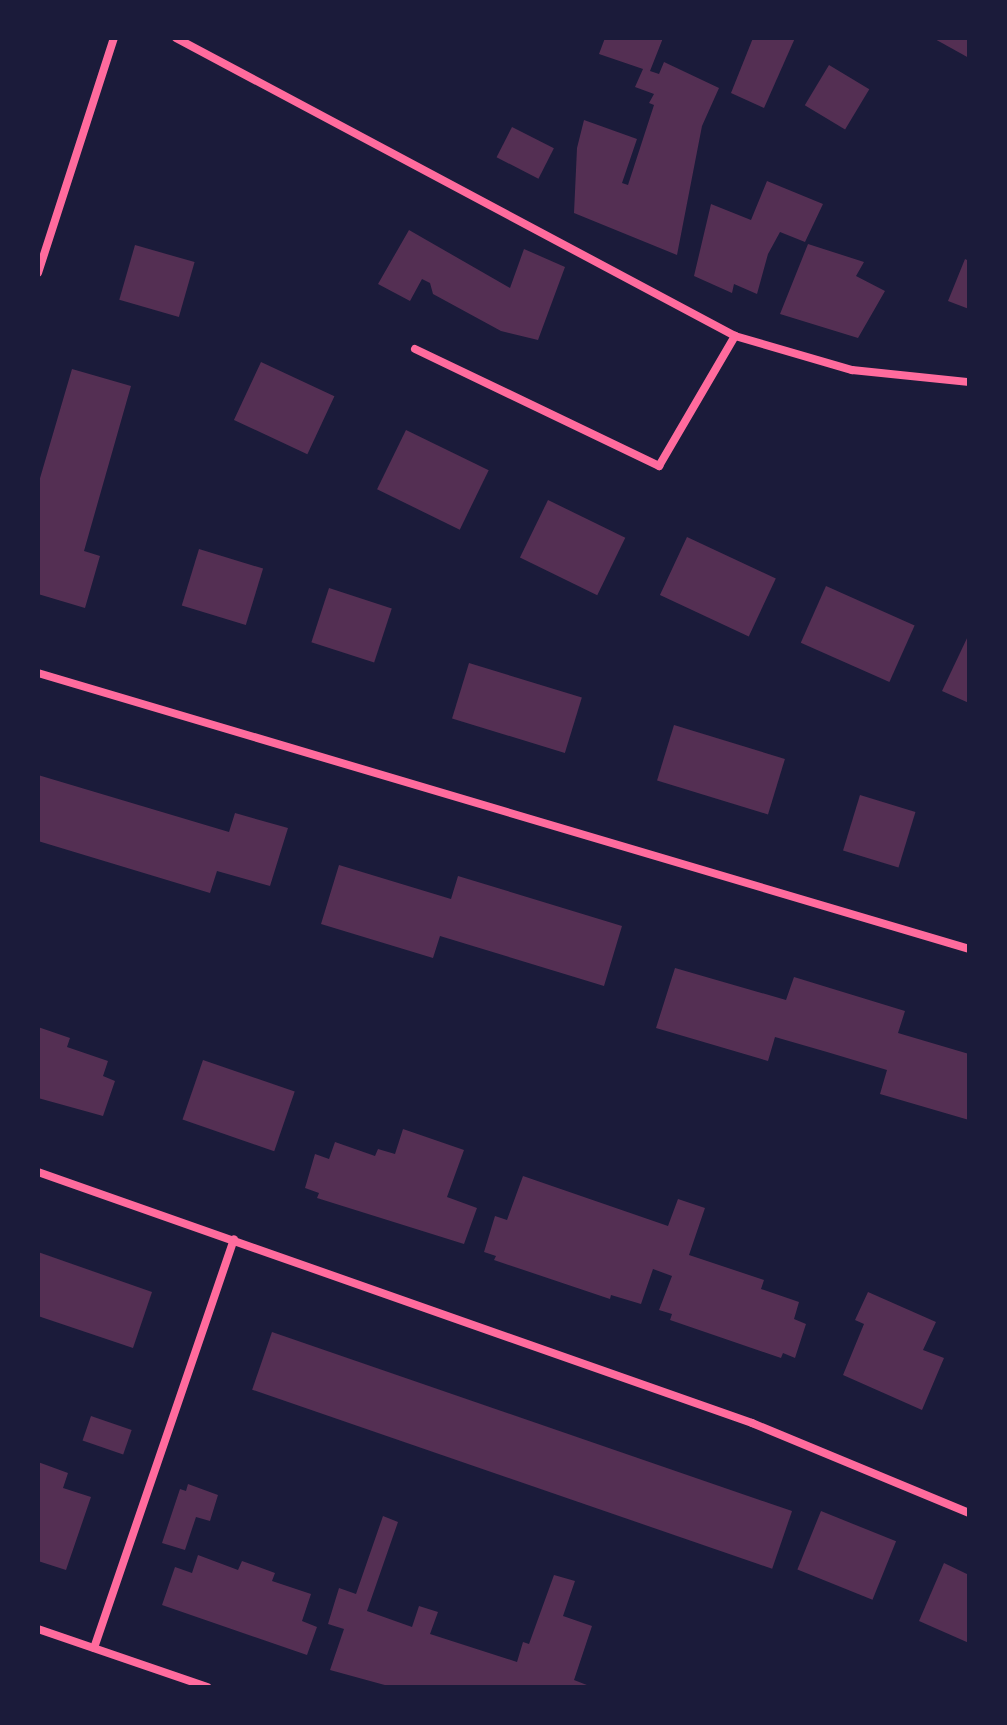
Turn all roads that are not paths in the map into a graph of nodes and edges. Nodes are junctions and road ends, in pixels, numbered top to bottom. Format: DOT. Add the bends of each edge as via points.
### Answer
graph roads {
  1 [pos="114,38"];
  2 [pos="176,38"];
  3 [pos="38,273"];
  4 [pos="735,336"];
  5 [pos="415,349"];
  6 [pos="969,382"];
  7 [pos="38,673"];
  8 [pos="969,949"];
  9 [pos="38,1172"];
  10 [pos="234,1239"];
  11 [pos="969,1513"];
  12 [pos="38,1629"];
  13 [pos="94,1648"];
  14 [pos="207,1687"];
  1 -- 3 [label="street"];
  2 -- 4 [label="street"];
  4 -- 5 [label="street" via="659,466"];
  4 -- 6 [label="street" via="852,370"];
  7 -- 8 [label="street"];
  9 -- 10 [label="street"];
  10 -- 11 [label="street" via="752,1423"];
  10 -- 13 [label="street"];
  12 -- 13 [label="street"];
  13 -- 14 [label="street"];
}
